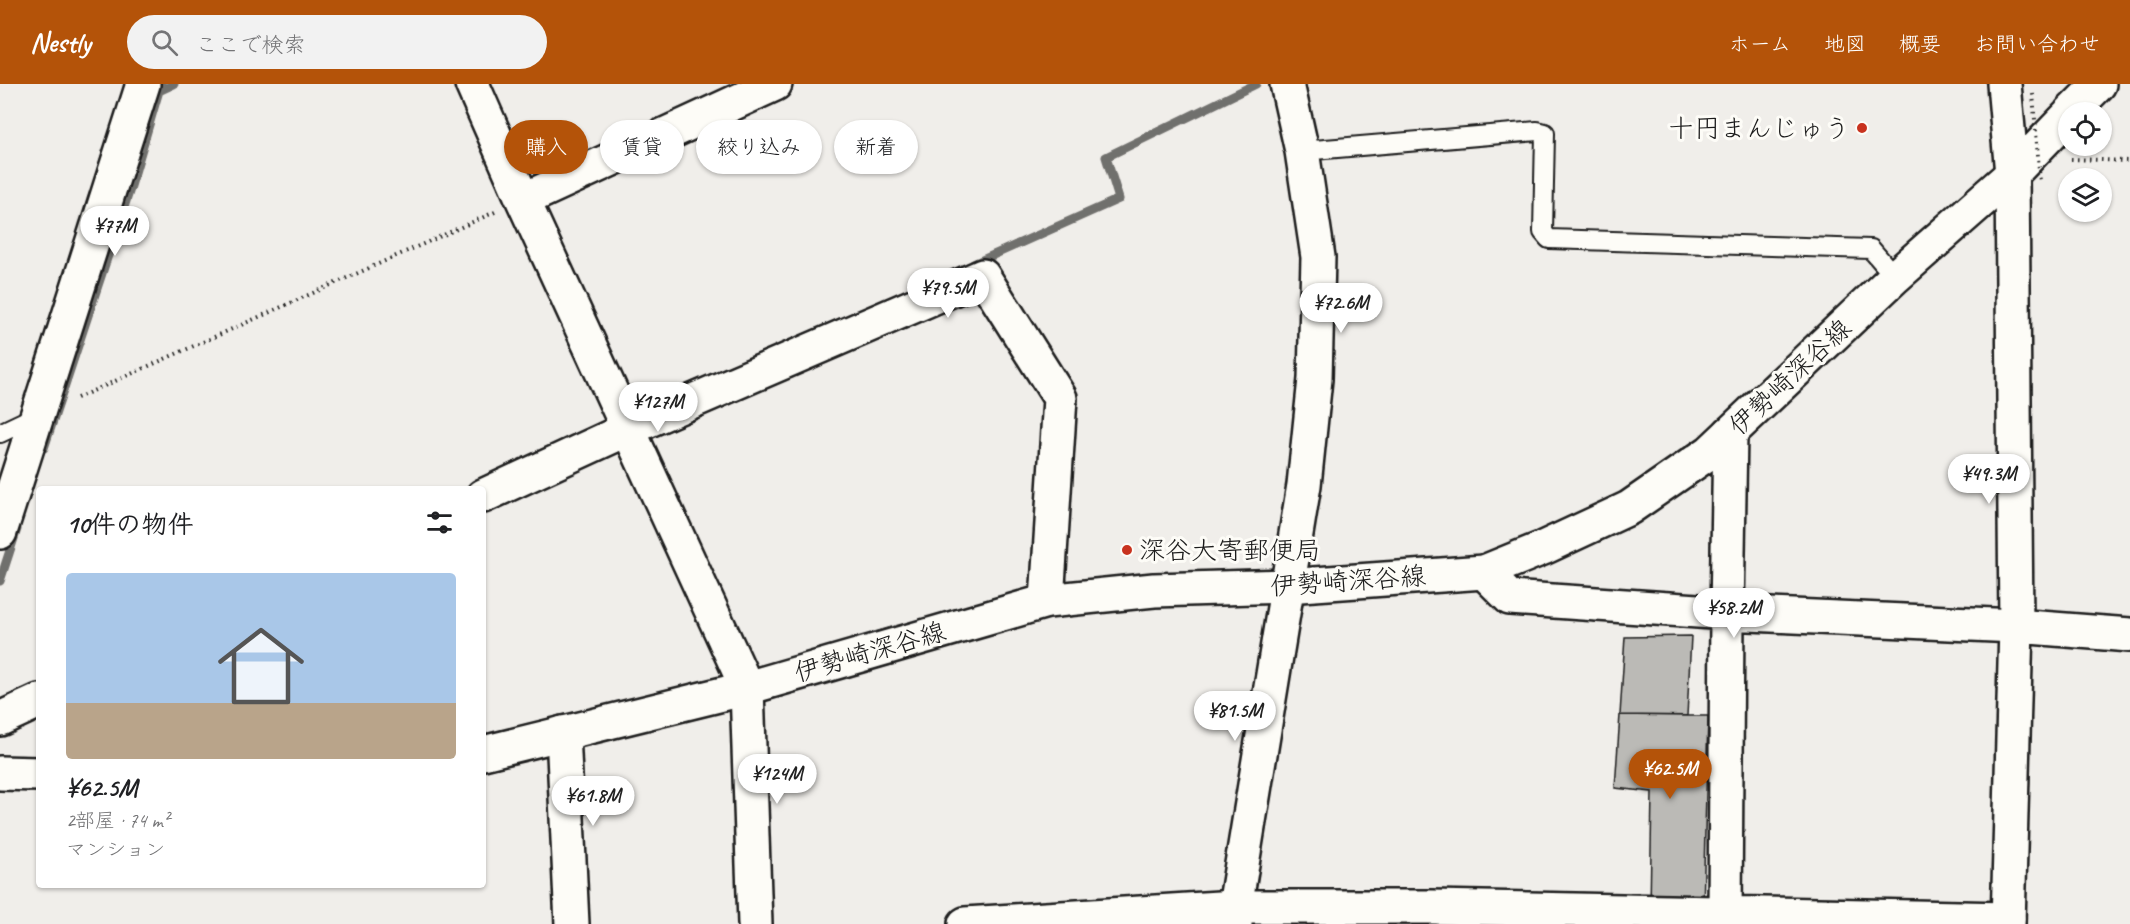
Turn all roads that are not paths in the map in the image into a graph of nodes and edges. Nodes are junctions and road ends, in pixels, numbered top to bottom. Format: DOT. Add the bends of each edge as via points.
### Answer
graph roads {
  1 [pos="143,84"];
  2 [pos="472,84"];
  3 [pos="775,84"];
  4 [pos="1287,84"];
  5 [pos="2099,84"];
  6 [pos="2018,89"];
  7 [pos="2082,102"];
  8 [pos="2058,130"];
  9 [pos="1302,151"];
  10 [pos="2030,168"];
  11 [pos="523,200"];
  12 [pos="1895,277"];
  13 [pos="38,415"];
  14 [pos="628,429"];
  15 [pos="0,433"];
  16 [pos="1730,434"];
  17 [pos="486,495"];
  18 [pos="0,532"];
  19 [pos="1484,572"];
  20 [pos="1286,586"];
  21 [pos="1047,601"];
  22 [pos="1727,613"];
  23 [pos="2016,626"];
  24 [pos="2130,635"];
  25 [pos="747,688"];
  26 [pos="36,702"];
  27 [pos="0,719"];
  28 [pos="563,733"];
  29 [pos="486,752"];
  30 [pos="0,773"];
  31 [pos="36,774"];
  32 [pos="1235,915"];
  33 [pos="1725,915"];
  34 [pos="1432,916"];
  35 [pos="2008,922"];
  36 [pos="572,924"];
  37 [pos="755,924"];
  38 [pos="965,924"];
  1 -- 13 [label="street"];
  2 -- 11 [label="street"];
  3 -- 11 [label="street"];
  4 -- 9 [label="street"];
  5 -- 7 [label="street, 伊勢崎深谷線"];
  6 -- 10 [label="street"];
  8 -- 10 [label="street, 伊勢崎深谷線"];
  9 -- 12 [label="lane" via="1537,131 1545,133 1543,232 1549,239 1871,249"];
  9 -- 20 [label="street" via="1318,257 1315,379 1304,485"];
  10 -- 12 [label="street, 伊勢崎深谷線"];
  10 -- 23 [label="street"];
  11 -- 14 [label="street"];
  12 -- 16 [label="street, 伊勢崎深谷線"];
  13 -- 15 [label="lane"];
  13 -- 18 [label="street"];
  14 -- 17 [label="street"];
  14 -- 21 [label="street" via="983,276 1060,398"];
  14 -- 25 [label="street"];
  16 -- 19 [label="street, 伊勢崎深谷線" via="1629,508"];
  16 -- 22 [label="street"];
  19 -- 20 [label="street, 伊勢崎深谷線"];
  19 -- 22 [label="street" via="1510,598"];
  20 -- 21 [label="street, 伊勢崎深谷線" via="1155,590"];
  20 -- 32 [label="street"];
  21 -- 25 [label="street, 伊勢崎深谷線"];
  22 -- 23 [label="street"];
  22 -- 33 [label="street"];
  23 -- 24 [label="street"];
  23 -- 35 [label="street"];
  25 -- 28 [label="street, 伊勢崎深谷線"];
  25 -- 37 [label="street"];
  26 -- 27 [label="street"];
  28 -- 29 [label="street, 伊勢崎深谷線"];
  28 -- 36 [label="street"];
  30 -- 31 [label="street"];
  32 -- 34 [label="street"];
  32 -- 38 [label="street"];
  33 -- 34 [label="street"];
  33 -- 35 [label="street"];
}
